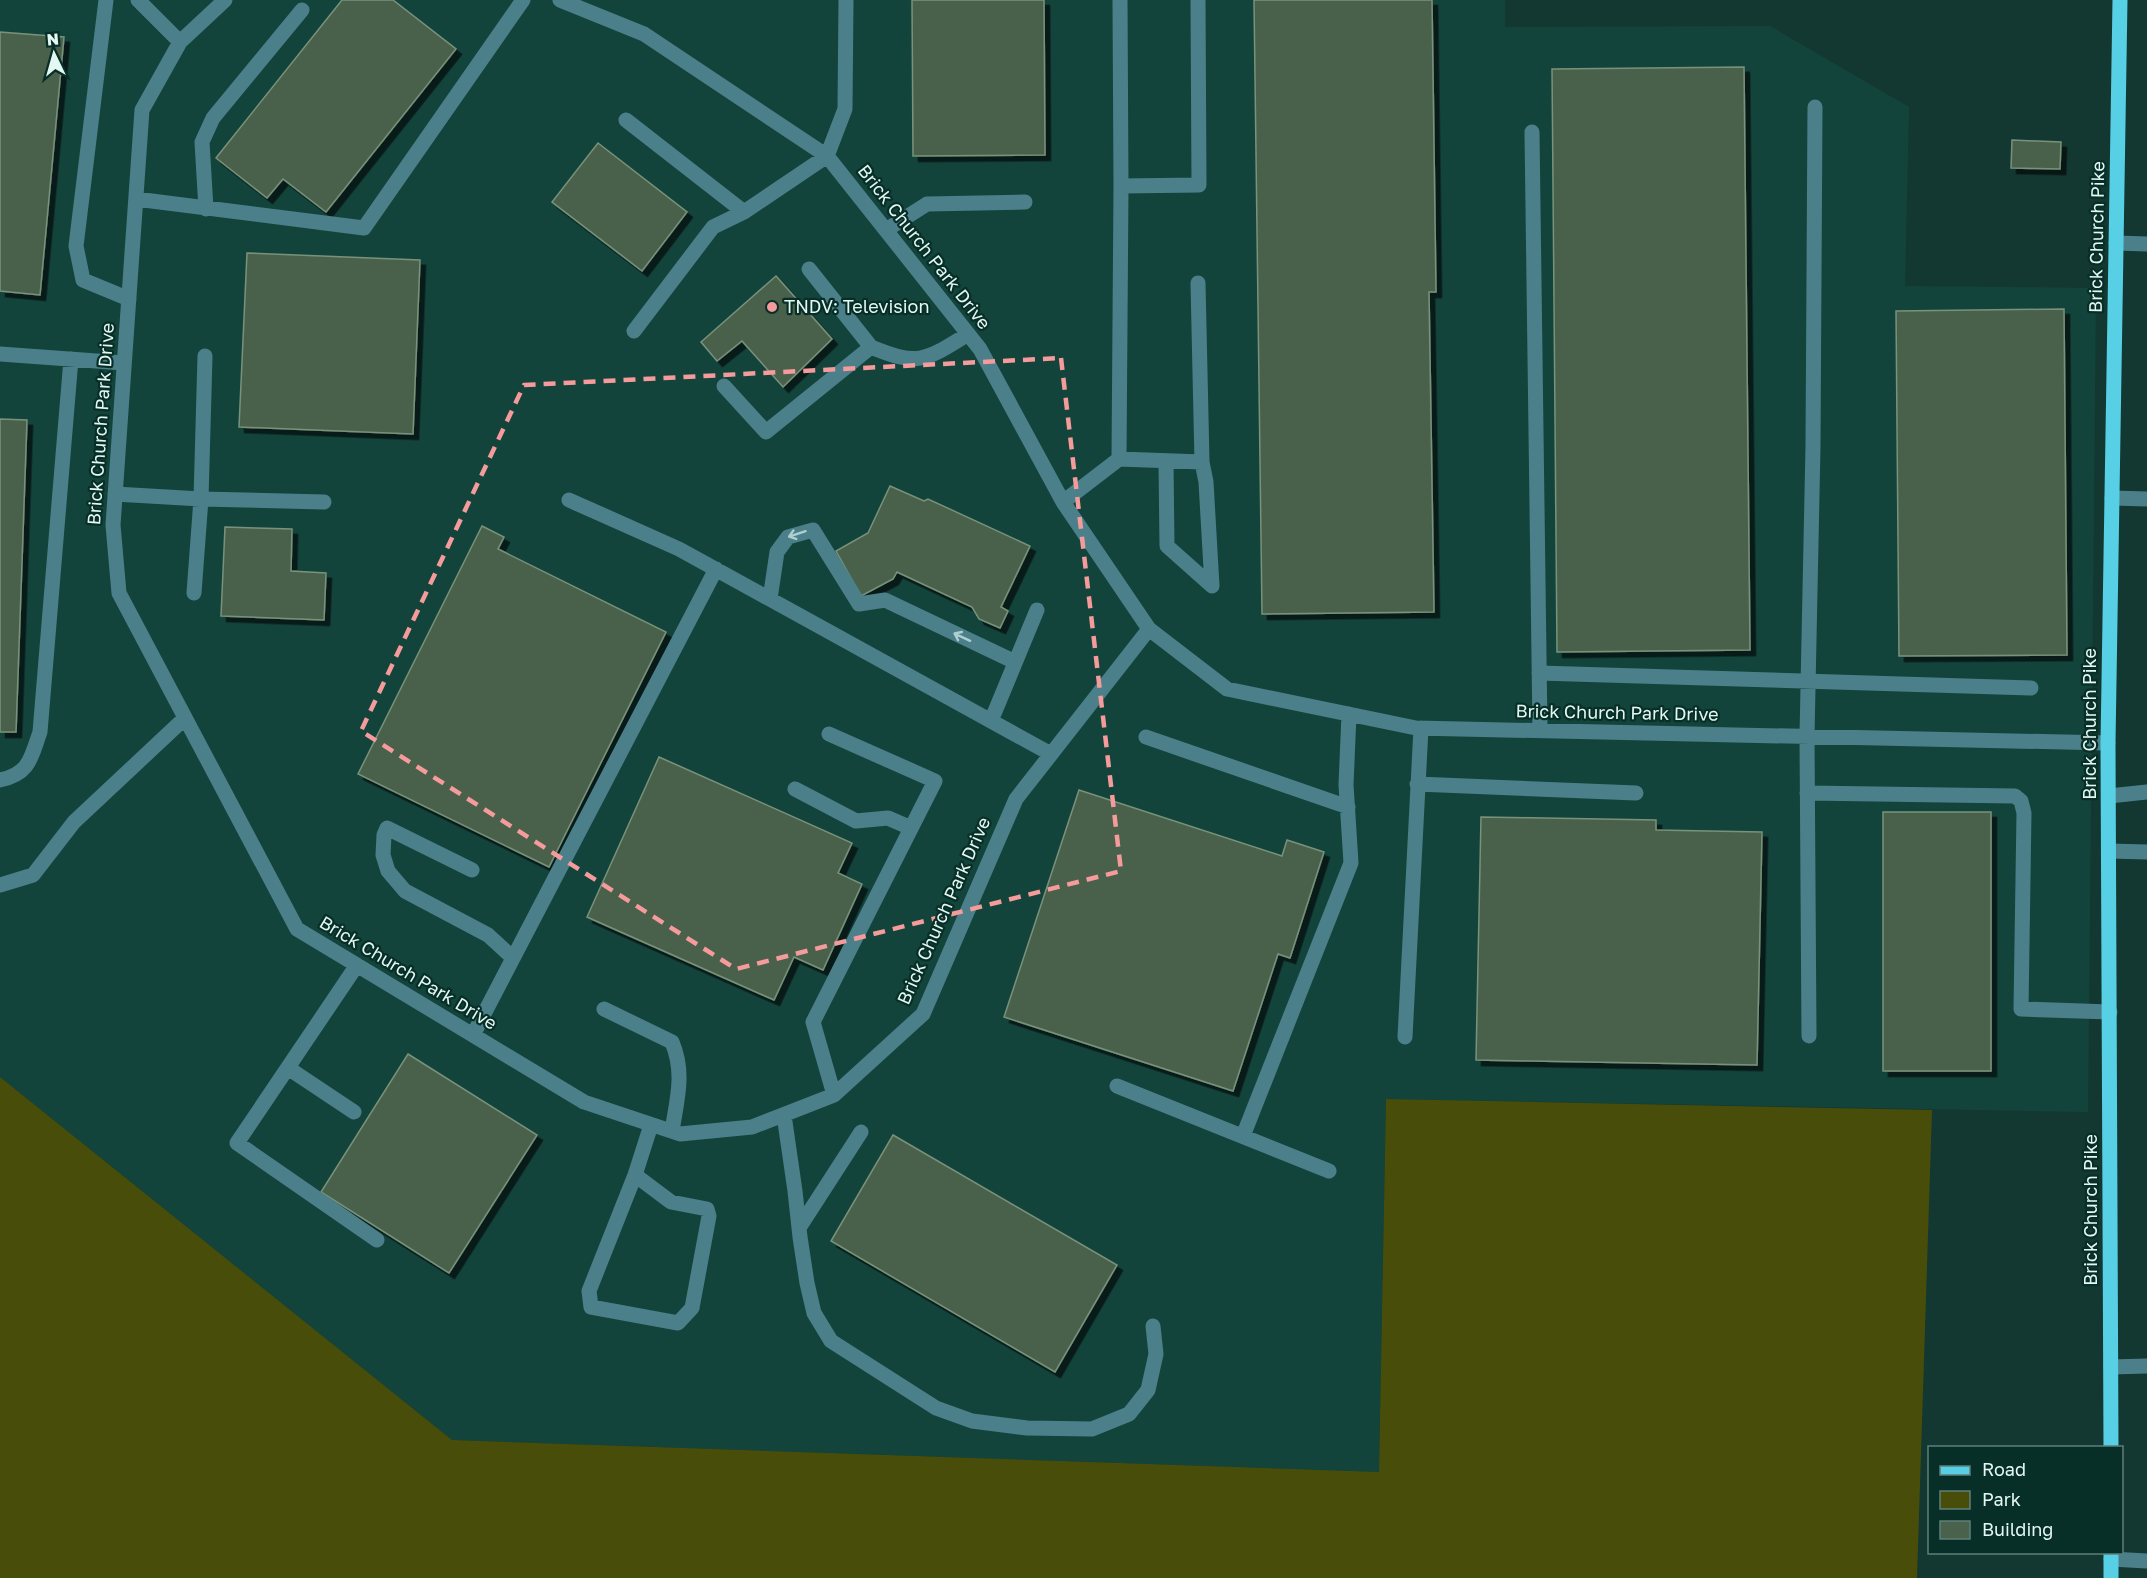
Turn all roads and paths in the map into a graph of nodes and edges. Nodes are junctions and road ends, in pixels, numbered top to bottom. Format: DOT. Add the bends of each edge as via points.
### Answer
graph roads {
  1 [pos="106,0"];
  2 [pos="138,0"];
  3 [pos="225,0"];
  4 [pos="523,0"];
  5 [pos="560,0"];
  6 [pos="846,0"];
  7 [pos="1120,0"];
  8 [pos="1198,0"];
  9 [pos="2120,0"];
  10 [pos="302,10"];
  11 [pos="180,42"];
  12 [pos="1815,107"];
  13 [pos="626,120"];
  14 [pos="1532,132"];
  15 [pos="827,156"];
  16 [pos="1121,186"];
  17 [pos="136,199"];
  18 [pos="1024,202"];
  19 [pos="206,209"];
  20 [pos="744,213"];
  21 [pos="886,230"];
  22 [pos="2116,243"];
  23 [pos="2147,244"];
  24 [pos="809,269"];
  25 [pos="1198,283"];
  26 [pos="129,299"];
  27 [pos="634,331"];
  28 [pos="968,334"];
  29 [pos="871,347"];
  30 [pos="0,354"];
  31 [pos="205,356"];
  32 [pos="71,359"];
  33 [pos="124,363"];
  34 [pos="724,386"];
  35 [pos="1119,459"];
  36 [pos="1166,462"];
  37 [pos="1202,462"];
  38 [pos="115,494"];
  39 [pos="2112,498"];
  40 [pos="201,499"];
  41 [pos="2147,499"];
  42 [pos="569,500"];
  43 [pos="324,502"];
  44 [pos="1063,502"];
  45 [pos="716,570"];
  46 [pos="194,593"];
  47 [pos="770,599"];
  48 [pos="1037,610"];
  49 [pos="1149,629"];
  50 [pos="1015,662"];
  51 [pos="1539,673"];
  52 [pos="1808,681"];
  53 [pos="2031,688"];
  54 [pos="1349,714"];
  55 [pos="185,718"];
  56 [pos="991,721"];
  57 [pos="1420,728"];
  58 [pos="1540,731"];
  59 [pos="829,734"];
  60 [pos="1807,736"];
  61 [pos="1146,737"];
  62 [pos="2108,743"];
  63 [pos="1051,754"];
  64 [pos="0,780"];
  65 [pos="1417,784"];
  66 [pos="795,789"];
  67 [pos="2147,792"];
  68 [pos="1636,793"];
  69 [pos="1807,793"];
  70 [pos="2109,796"];
  71 [pos="1348,807"];
  72 [pos="911,828"];
  73 [pos="2109,851"];
  74 [pos="2147,852"];
  75 [pos="472,870"];
  76 [pos="0,885"];
  77 [pos="513,958"];
  78 [pos="357,965"];
  79 [pos="604,1009"];
  80 [pos="2110,1012"];
  81 [pos="473,1035"];
  82 [pos="1809,1036"];
  83 [pos="1405,1038"];
  84 [pos="288,1068"];
  85 [pos="1117,1086"];
  86 [pos="834,1095"];
  87 [pos="354,1112"];
  88 [pos="784,1115"];
  89 [pos="651,1125"];
  90 [pos="672,1131"];
  91 [pos="861,1132"];
  92 [pos="1243,1136"];
  93 [pos="1329,1171"];
  94 [pos="635,1175"];
  95 [pos="799,1228"];
  96 [pos="377,1240"];
  97 [pos="1153,1326"];
  98 [pos="2147,1366"];
  99 [pos="2111,1367"];
  100 [pos="2111,1446"];
  101 [pos="2111,1556"];
  102 [pos="2147,1561"];
  103 [pos="2111,1578"];
  1 -- 26 [label="street" via="76,246 83,279"];
  2 -- 11 [label="street"];
  3 -- 11 [label="street, Brick Church Park Drive"];
  4 -- 19 [label="street" via="364,228"];
  5 -- 15 [label="street, Brick Church Park Drive" via="644,34"];
  6 -- 15 [label="street" via="845,109"];
  7 -- 16 [label="street"];
  8 -- 16 [label="street" via="1199,185"];
  9 -- 22 [label="main road, Brick Church Pike"];
  10 -- 19 [label="street" via="213,118 202,142"];
  11 -- 17 [label="street, Brick Church Park Drive" via="142,110"];
  12 -- 52 [label="street"];
  13 -- 20 [label="street"];
  14 -- 51 [label="street"];
  15 -- 20 [label="street"];
  15 -- 21 [label="street, Brick Church Park Drive"];
  16 -- 35 [label="street"];
  17 -- 19 [label="street"];
  17 -- 26 [label="street, Brick Church Park Drive"];
  18 -- 21 [label="street" via="927,204"];
  20 -- 27 [label="street" via="713,227"];
  21 -- 28 [label="street, Brick Church Park Drive"];
  22 -- 23 [label="street"];
  22 -- 39 [label="main road, Brick Church Pike"];
  24 -- 29 [label="street"];
  25 -- 37 [label="street"];
  26 -- 33 [label="street, Brick Church Park Drive"];
  28 -- 29 [label="street" via="922,358 908,359"];
  28 -- 44 [label="street, Brick Church Park Drive" via="980,349"];
  29 -- 34 [label="street" via="766,432"];
  30 -- 32 [label="street"];
  31 -- 40 [label="street"];
  32 -- 33 [label="street"];
  32 -- 64 [label="street" via="40,732 29,765"];
  33 -- 38 [label="street, Brick Church Park Drive"];
  35 -- 36 [label="street"];
  35 -- 44 [label="street"];
  36 -- 37 [label="street"];
  36 -- 37 [label="street" via="1167,546 1212,586"];
  38 -- 40 [label="street"];
  38 -- 55 [label="street, Brick Church Park Drive" via="113,525 119,593"];
  39 -- 41 [label="street"];
  39 -- 62 [label="main road, Brick Church Pike"];
  40 -- 43 [label="street"];
  40 -- 46 [label="street"];
  42 -- 45 [label="street" via="679,549"];
  44 -- 49 [label="street, Brick Church Park Drive"];
  45 -- 47 [label="street"];
  45 -- 77 [label="street"];
  50 -- 47 [label="street, one-way" via="885,600 859,604 813,530 788,537 777,552"];
  47 -- 56 [label="street"];
  48 -- 50 [label="street"];
  49 -- 54 [label="street, Brick Church Park Drive" via="1227,689"];
  49 -- 63 [label="street, Brick Church Park Drive"];
  50 -- 56 [label="street"];
  51 -- 52 [label="street"];
  51 -- 58 [label="street"];
  52 -- 53 [label="street"];
  52 -- 60 [label="street"];
  54 -- 57 [label="street, Brick Church Park Drive"];
  54 -- 71 [label="street"];
  55 -- 76 [label="street" via="74,822 33,875"];
  55 -- 78 [label="street, Brick Church Park Drive" via="297,928"];
  56 -- 63 [label="street"];
  57 -- 58 [label="street, Brick Church Park Drive"];
  57 -- 65 [label="street"];
  58 -- 60 [label="street, Brick Church Park Drive"];
  59 -- 72 [label="street" via="935,781"];
  60 -- 62 [label="street, Brick Church Park Drive"];
  60 -- 69 [label="street"];
  61 -- 71 [label="street"];
  62 -- 70 [label="main road, Brick Church Pike"];
  63 -- 86 [label="street, Brick Church Park Drive" via="1016,799 923,1014"];
  65 -- 68 [label="street"];
  65 -- 83 [label="street"];
  66 -- 72 [label="street" via="856,821 888,818"];
  67 -- 70 [label="street"];
  69 -- 80 [label="street" via="2015,796 2024,813 2021,1009"];
  69 -- 82 [label="street"];
  70 -- 73 [label="main road, Brick Church Pike"];
  71 -- 92 [label="street" via="1351,863"];
  72 -- 86 [label="street" via="813,1022"];
  73 -- 74 [label="street"];
  73 -- 80 [label="main road, Brick Church Pike"];
  75 -- 77 [label="street" via="387,828 383,855 388,871 405,891 488,935"];
  77 -- 81 [label="street"];
  78 -- 81 [label="street, Brick Church Park Drive"];
  78 -- 84 [label="street"];
  79 -- 90 [label="street" via="672,1042 680,1064 680,1082"];
  80 -- 99 [label="main road, Brick Church Pike"];
  81 -- 89 [label="street, Brick Church Park Drive" via="584,1102"];
  84 -- 87 [label="street"];
  84 -- 96 [label="street" via="237,1143"];
  85 -- 92 [label="street"];
  86 -- 88 [label="street, Brick Church Park Drive"];
  88 -- 90 [label="street, Brick Church Park Drive" via="752,1127 680,1134"];
  88 -- 95 [label="street"];
  89 -- 90 [label="street, Brick Church Park Drive"];
  89 -- 94 [label="street"];
  91 -- 95 [label="street"];
  92 -- 93 [label="street"];
  94 -- 94 [label="street" via="589,1292 591,1307 678,1323 692,1308 710,1216 706,1209 671,1202"];
  95 -- 97 [label="street" via="814,1313 831,1341 936,1408 972,1421 1027,1428 1092,1429 1129,1414 1148,1390 1156,1354"];
  98 -- 99 [label="street"];
  99 -- 100 [label="main road, Brick Church Pike"];
  101 -- 102 [label="street"];
  101 -- 103 [label="main road"];
}
